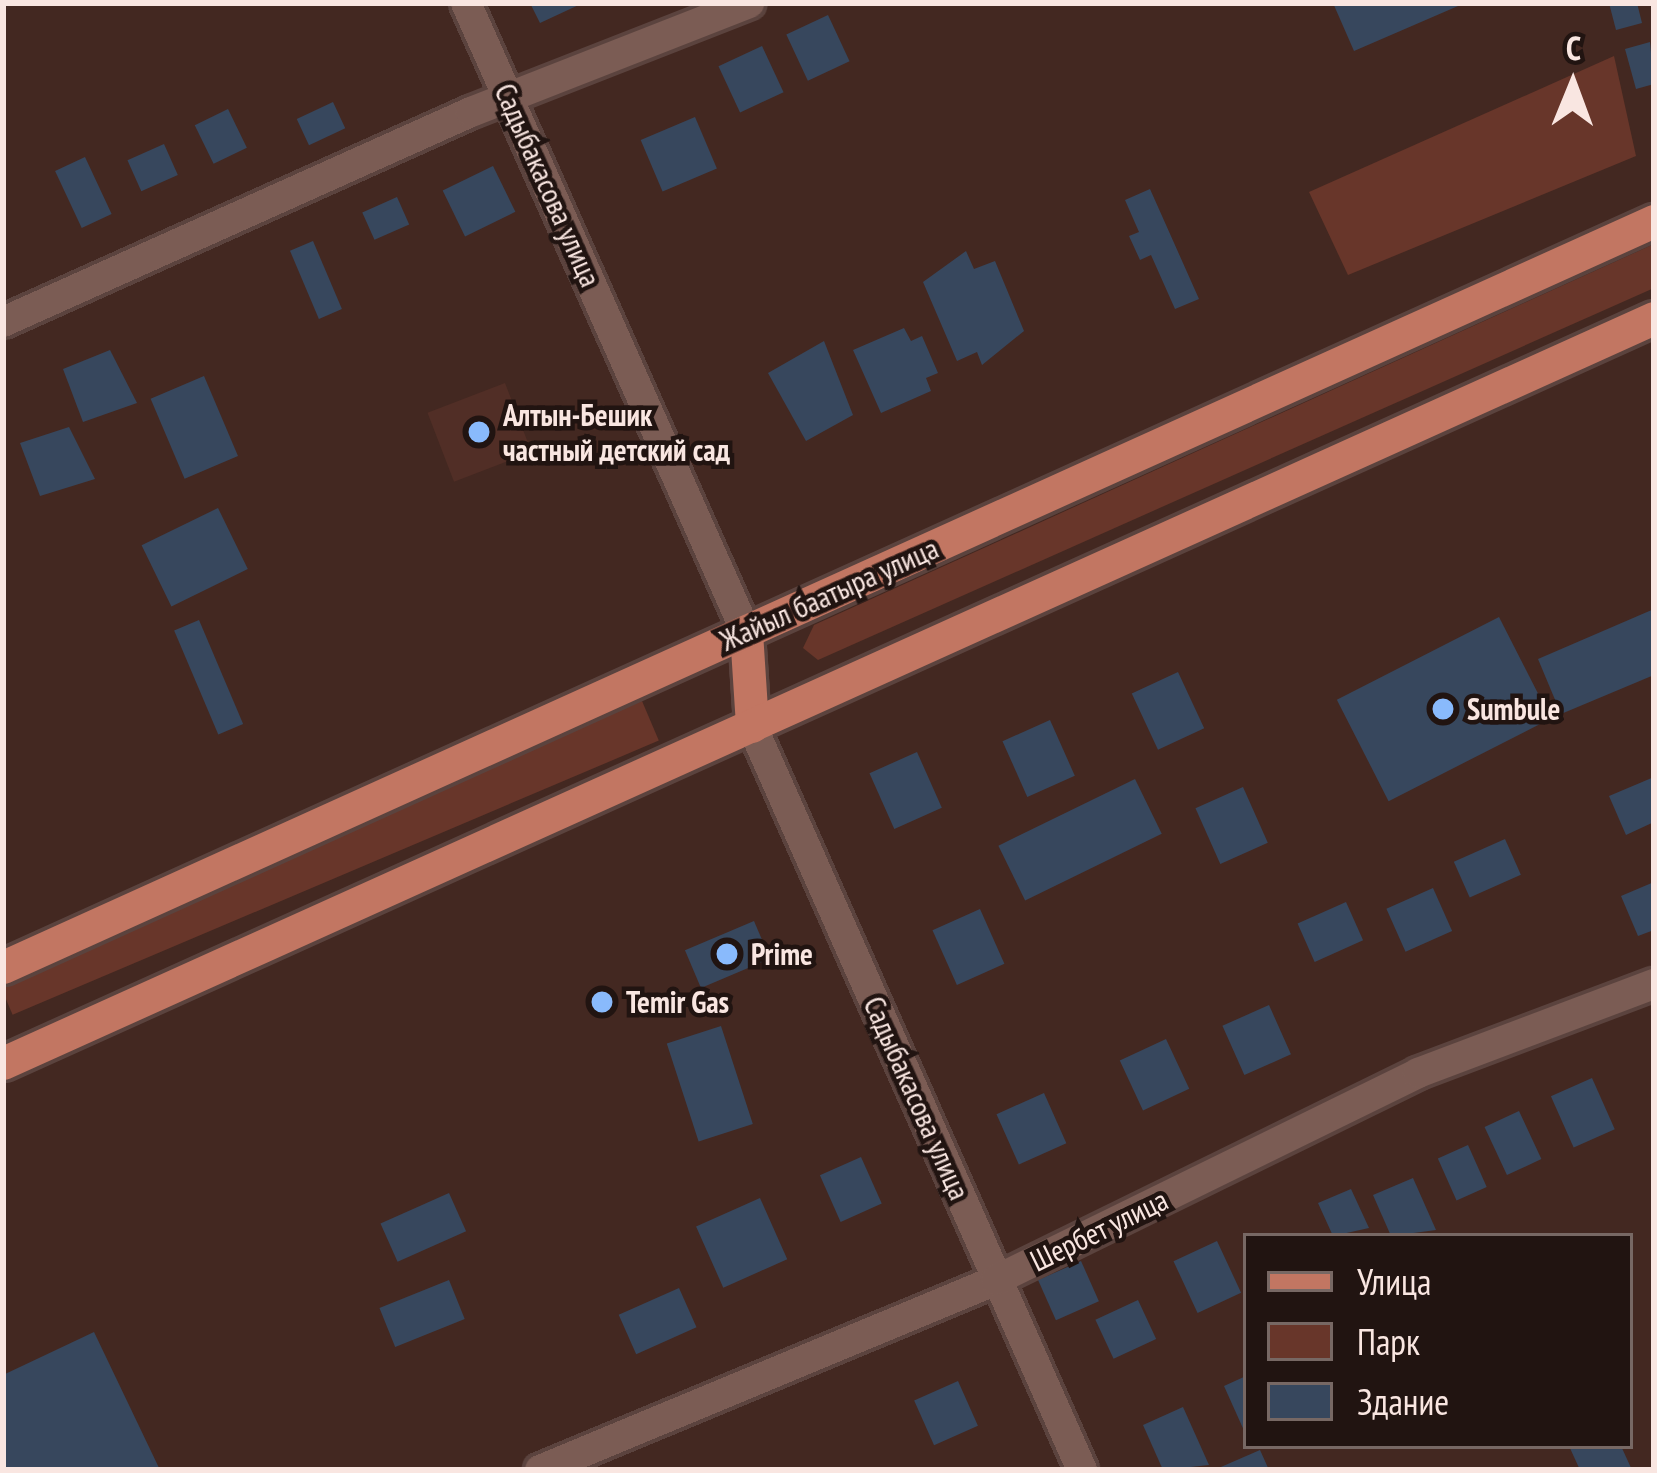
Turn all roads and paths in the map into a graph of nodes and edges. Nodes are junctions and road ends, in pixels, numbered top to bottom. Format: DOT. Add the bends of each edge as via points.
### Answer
graph roads {
  1 [pos="466,3"];
  2 [pos="749,3"];
  3 [pos="511,100"];
  4 [pos="1654,221"];
  5 [pos="1654,318"];
  6 [pos="3,322"];
  7 [pos="746,632"];
  8 [pos="752,726"];
  9 [pos="3,967"];
  10 [pos="1654,984"];
  11 [pos="3,1063"];
  12 [pos="997,1280"];
  13 [pos="540,1470"];
  14 [pos="1082,1470"];
  1 -- 3 [label="street, Садыбакасова улица"];
  2 -- 3 [label="street"];
  3 -- 6 [label="street"];
  3 -- 7 [label="street, Садыбакасова улица"];
  4 -- 7 [label="main road, Жайыл баатыра улица"];
  5 -- 8 [label="main road"];
  7 -- 8 [label="main road"];
  7 -- 9 [label="main road, Жайыл баатыра улица"];
  8 -- 11 [label="main road"];
  8 -- 12 [label="street, Садыбакасова улица"];
  10 -- 12 [label="street, Шербет улица" via="1418,1073"];
  12 -- 13 [label="street, Шербет улица"];
  12 -- 14 [label="street, Садыбакасова улица"];
}
